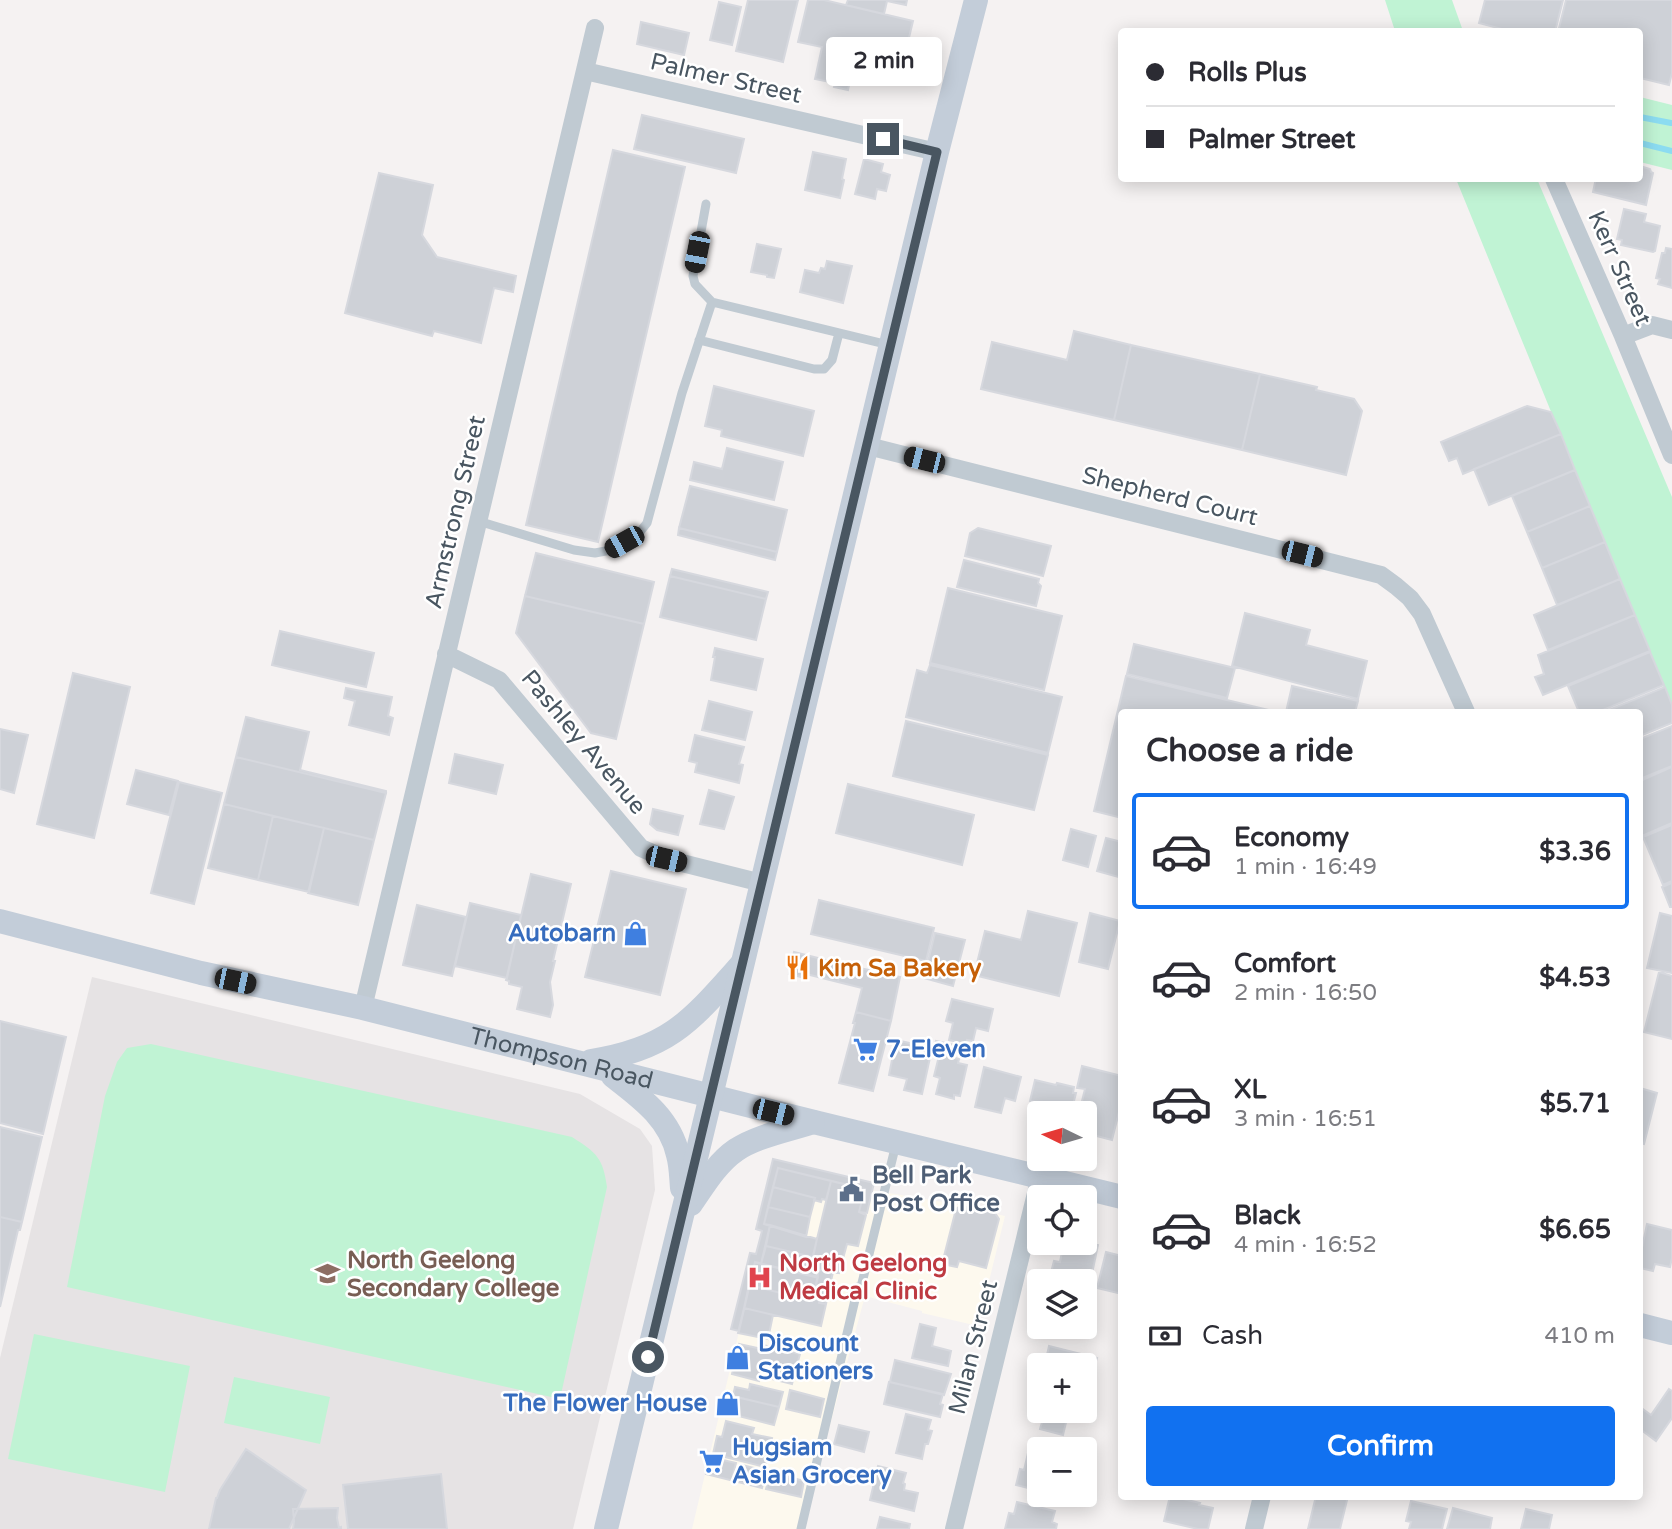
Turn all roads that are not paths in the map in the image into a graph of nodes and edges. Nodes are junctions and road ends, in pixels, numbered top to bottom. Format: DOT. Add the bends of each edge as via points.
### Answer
graph roads {
  1 [pos="976,0"];
  2 [pos="595,28"];
  3 [pos="585,71"];
  4 [pos="937,152"];
  5 [pos="1555,182"];
  6 [pos="706,204"];
  7 [pos="712,302"];
  8 [pos="1672,330"];
  9 [pos="839,333"];
  10 [pos="1623,336"];
  11 [pos="699,340"];
  12 [pos="891,345"];
  13 [pos="868,446"];
  14 [pos="1672,454"];
  15 [pos="478,521"];
  16 [pos="446,654"];
  17 [pos="1465,709"];
  18 [pos="762,883"];
  19 [pos="0,921"];
  20 [pos="743,963"];
  21 [pos="363,1008"];
  22 [pos="580,1062"];
  23 [pos="604,1069"];
  24 [pos="711,1096"];
  25 [pos="814,1122"];
  26 [pos="896,1142"];
  27 [pos="1040,1177"];
  28 [pos="1118,1196"];
  29 [pos="682,1216"];
  30 [pos="1643,1326"];
  31 [pos="1672,1333"];
  32 [pos="1261,1500"];
  33 [pos="606,1529"];
  34 [pos="801,1529"];
  35 [pos="954,1529"];
  36 [pos="1254,1529"];
  1 -- 4 [label="main road"];
  2 -- 3 [label="street, Armstrong Street"];
  3 -- 4 [label="street, Palmer Street"];
  3 -- 15 [label="street, Armstrong Street"];
  4 -- 12 [label="main road"];
  5 -- 10 [label="street, Kerr Street"];
  6 -- 7 [label="lane" via="693,276"];
  7 -- 9 [label="lane"];
  7 -- 11 [label="lane"];
  8 -- 10 [label="street" via="1652,325"];
  9 -- 11 [label="lane" via="832,360 824,369"];
  9 -- 12 [label="lane"];
  10 -- 14 [label="street, Kerr Street"];
  11 -- 15 [label="lane" via="647,523 639,533 611,550 595,553"];
  12 -- 13 [label="main road"];
  13 -- 17 [label="street, Shepherd Court" via="1381,575 1422,614"];
  13 -- 18 [label="main road"];
  15 -- 16 [label="street, Armstrong Street"];
  16 -- 18 [label="street, Pashley Avenue" via="499,680 641,848 666,859"];
  16 -- 21 [label="street, Armstrong Street"];
  18 -- 20 [label="main road"];
  19 -- 21 [label="main road, Thompson Road" via="201,973"];
  20 -- 22 [label="main road" via="699,1011 668,1036 624,1055"];
  20 -- 24 [label="main road"];
  21 -- 22 [label="main road, Thompson Road"];
  22 -- 23 [label="main road, Thompson Road"];
  23 -- 24 [label="main road, Thompson Road"];
  23 -- 29 [label="main road" via="640,1096 669,1130 679,1157"];
  24 -- 25 [label="main road, Thompson Road"];
  24 -- 29 [label="main road"];
  25 -- 26 [label="main road, Thompson Road"];
  25 -- 29 [label="main road" via="734,1151"];
  26 -- 27 [label="main road, Thompson Road"];
  26 -- 34 [label="lane"];
  27 -- 28 [label="main road, Thompson Road"];
  27 -- 35 [label="street, Milan Street"];
  29 -- 33 [label="main road"];
  30 -- 31 [label="main road"];
  32 -- 36 [label="street"];
}
